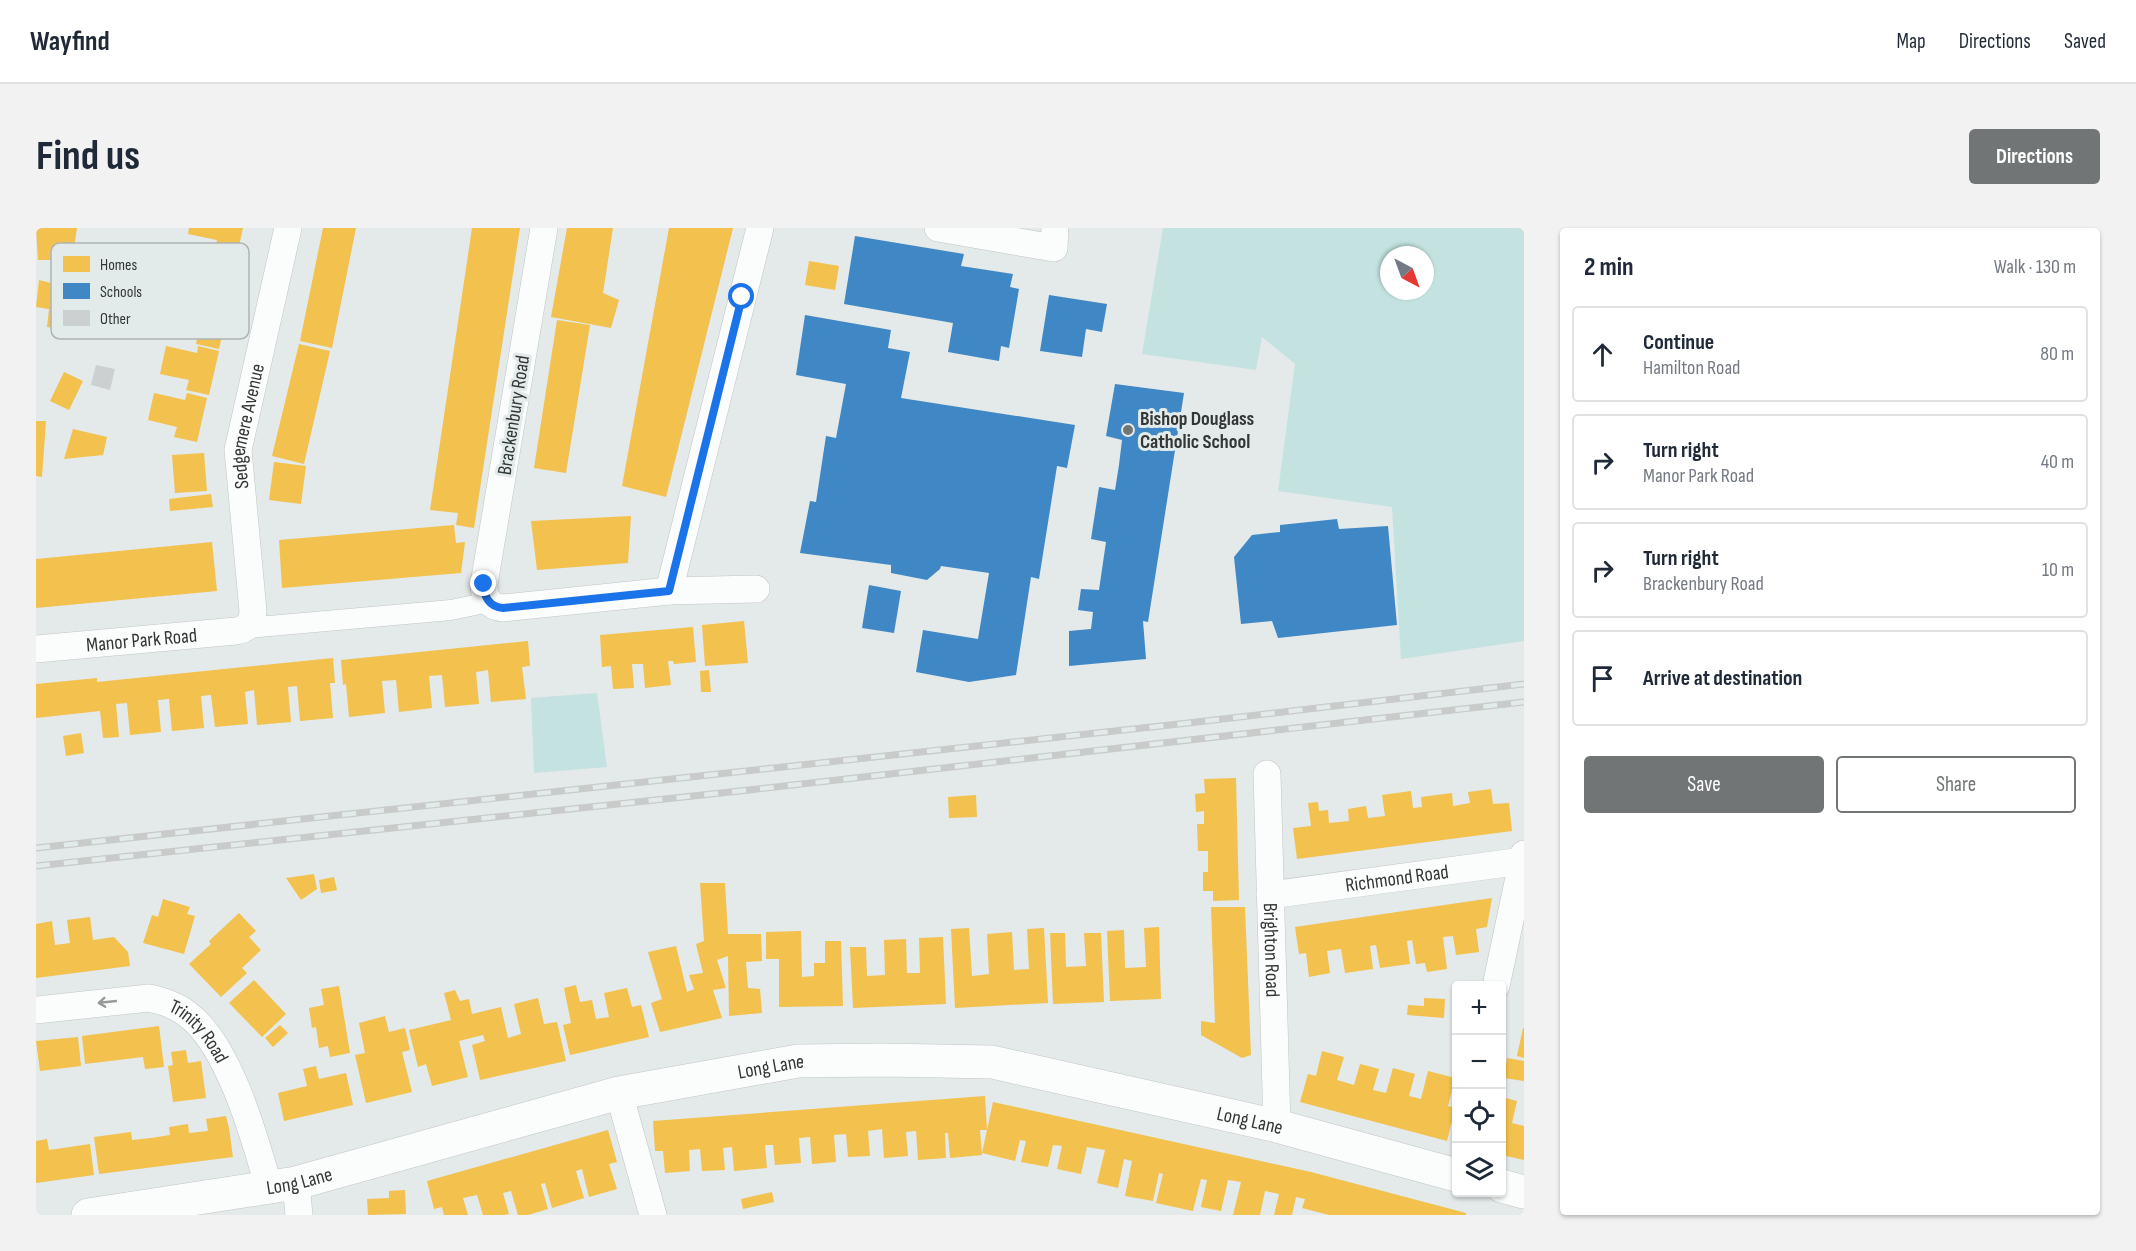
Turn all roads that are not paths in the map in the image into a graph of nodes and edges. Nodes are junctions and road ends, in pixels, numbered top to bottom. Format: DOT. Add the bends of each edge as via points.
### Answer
graph roads {
  1 [pos="288,228"];
  2 [pos="544,228"];
  3 [pos="760,228"];
  4 [pos="938,228"];
  5 [pos="1054,228"];
  6 [pos="756,589"];
  7 [pos="669,591"];
  8 [pos="489,602"];
  9 [pos="247,628"];
  10 [pos="36,649"];
  11 [pos="1267,774"];
  12 [pos="1523,858"];
  13 [pos="1270,895"];
  14 [pos="1497,981"];
  15 [pos="36,1010"];
  16 [pos="619,1093"];
  17 [pos="1277,1126"];
  18 [pos="1452,1173"];
  19 [pos="282,1185"];
  20 [pos="1506,1187"];
  21 [pos="1524,1192"];
  22 [pos="88,1215"];
  23 [pos="299,1215"];
  24 [pos="652,1215"];
  1 -- 9 [label="street, Sedgemere Avenue" via="238,450 253,611"];
  2 -- 8 [label="street, Brackenbury Road" via="484,584"];
  3 -- 7 [label="street"];
  4 -- 5 [label="street" via="1054,248"];
  6 -- 7 [label="street"];
  7 -- 8 [label="street" via="503,608"];
  8 -- 9 [label="street" via="451,610"];
  9 -- 10 [label="street, Manor Park Road"];
  11 -- 13 [label="street, Brighton Road"];
  12 -- 13 [label="street, Richmond Road"];
  12 -- 14 [label="street"];
  13 -- 17 [label="street, Brighton Road"];
  19 -- 15 [label="street, Trinity Road, one-way" via="258,1150 218,1049 189,1016 149,998"];
  16 -- 17 [label="street, Long Lane" via="798,1061 992,1062"];
  16 -- 19 [label="street, Long Lane"];
  16 -- 24 [label="street"];
  17 -- 18 [label="street, Long Lane"];
  19 -- 22 [label="street, Long Lane"];
  19 -- 23 [label="street, Trinity Road"];
  20 -- 21 [label="street"];
}
